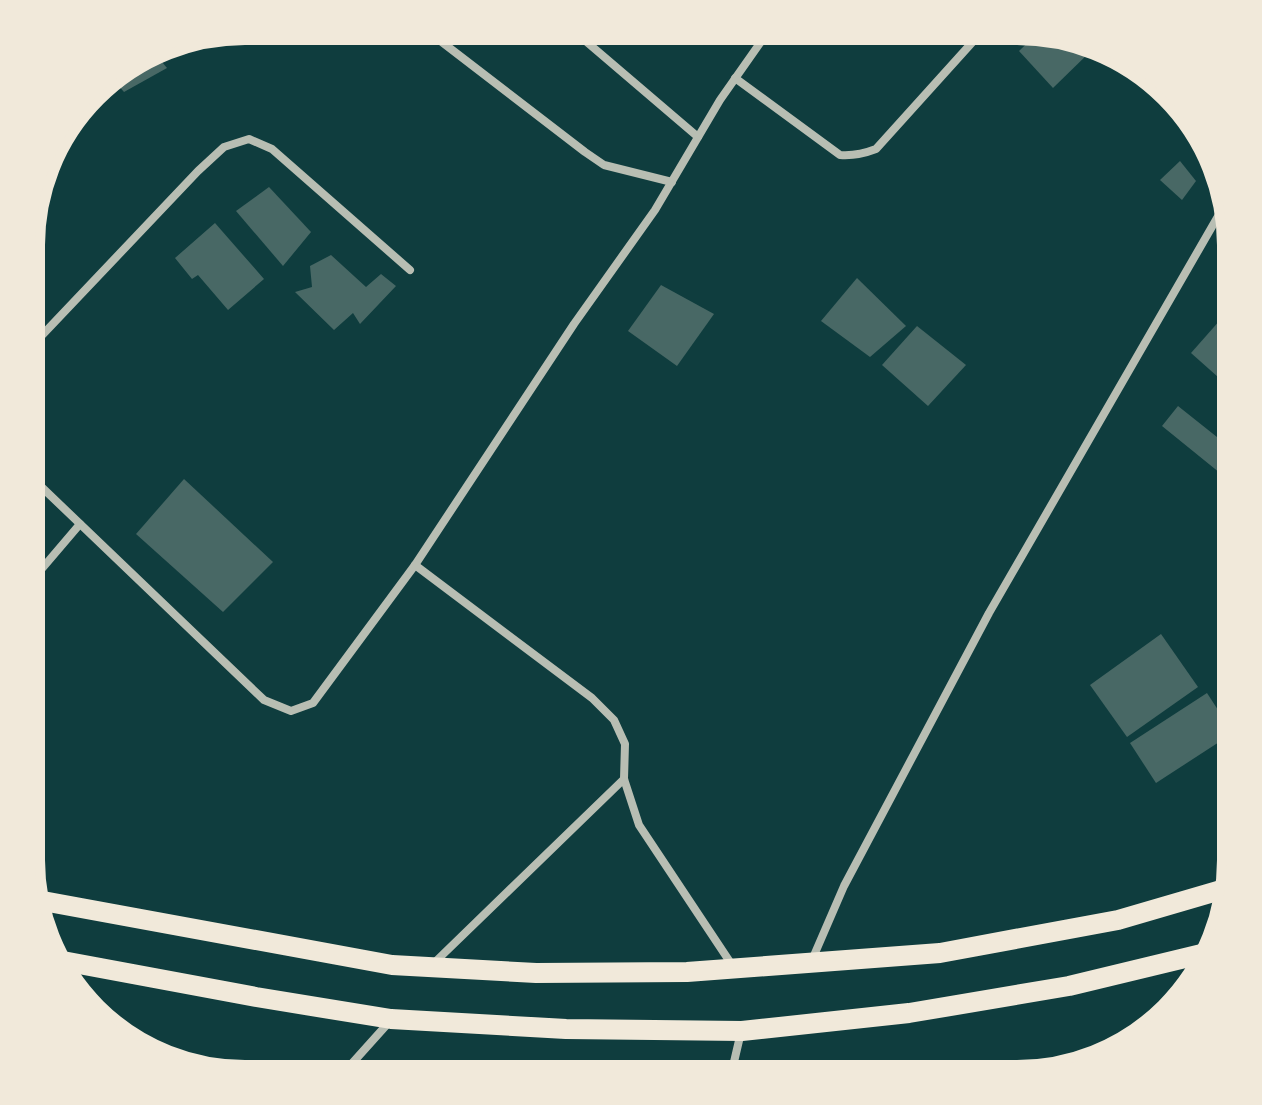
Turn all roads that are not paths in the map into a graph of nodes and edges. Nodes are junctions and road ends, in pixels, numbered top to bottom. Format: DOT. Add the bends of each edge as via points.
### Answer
graph roads {
  1 [pos="439,40"];
  2 [pos="584,40"];
  3 [pos="762,40"];
  4 [pos="974,40"];
  5 [pos="735,78"];
  6 [pos="698,137"];
  7 [pos="672,182"];
  8 [pos="1219,214"];
  9 [pos="410,270"];
  10 [pos="40,337"];
  11 [pos="40,486"];
  12 [pos="80,524"];
  13 [pos="415,565"];
  14 [pos="40,571"];
  15 [pos="624,779"];
  16 [pos="1219,890"];
  17 [pos="44,901"];
  18 [pos="1199,955"];
  19 [pos="67,962"];
  20 [pos="810,964"];
  21 [pos="431,967"];
  22 [pos="735,968"];
  23 [pos="391,1019"];
  24 [pos="742,1031"];
  25 [pos="350,1065"];
  26 [pos="734,1065"];
  1 -- 7 [label="street" via="604,165"];
  2 -- 6 [label="street"];
  3 -- 5 [label="street"];
  4 -- 5 [label="street" via="876,149 851,156 840,155"];
  5 -- 6 [label="street"];
  6 -- 7 [label="street"];
  7 -- 13 [label="street"];
  8 -- 20 [label="street" via="989,613 844,886"];
  9 -- 10 [label="street" via="272,149 249,139 224,147 198,171"];
  11 -- 12 [label="street"];
  12 -- 13 [label="street" via="264,700 291,711 313,703"];
  12 -- 14 [label="street"];
  13 -- 15 [label="street" via="614,720 625,744"];
  15 -- 21 [label="street"];
  15 -- 22 [label="street" via="639,825"];
  16 -- 20 [label="main road" via="1118,920 940,953"];
  17 -- 21 [label="main road" via="392,965"];
  18 -- 24 [label="main road" via="1069,986 909,1013"];
  19 -- 23 [label="main road"];
  20 -- 22 [label="main road"];
  21 -- 22 [label="main road" via="536,973"];
  23 -- 24 [label="main road" via="566,1029"];
  23 -- 25 [label="street"];
  24 -- 26 [label="street"];
}
